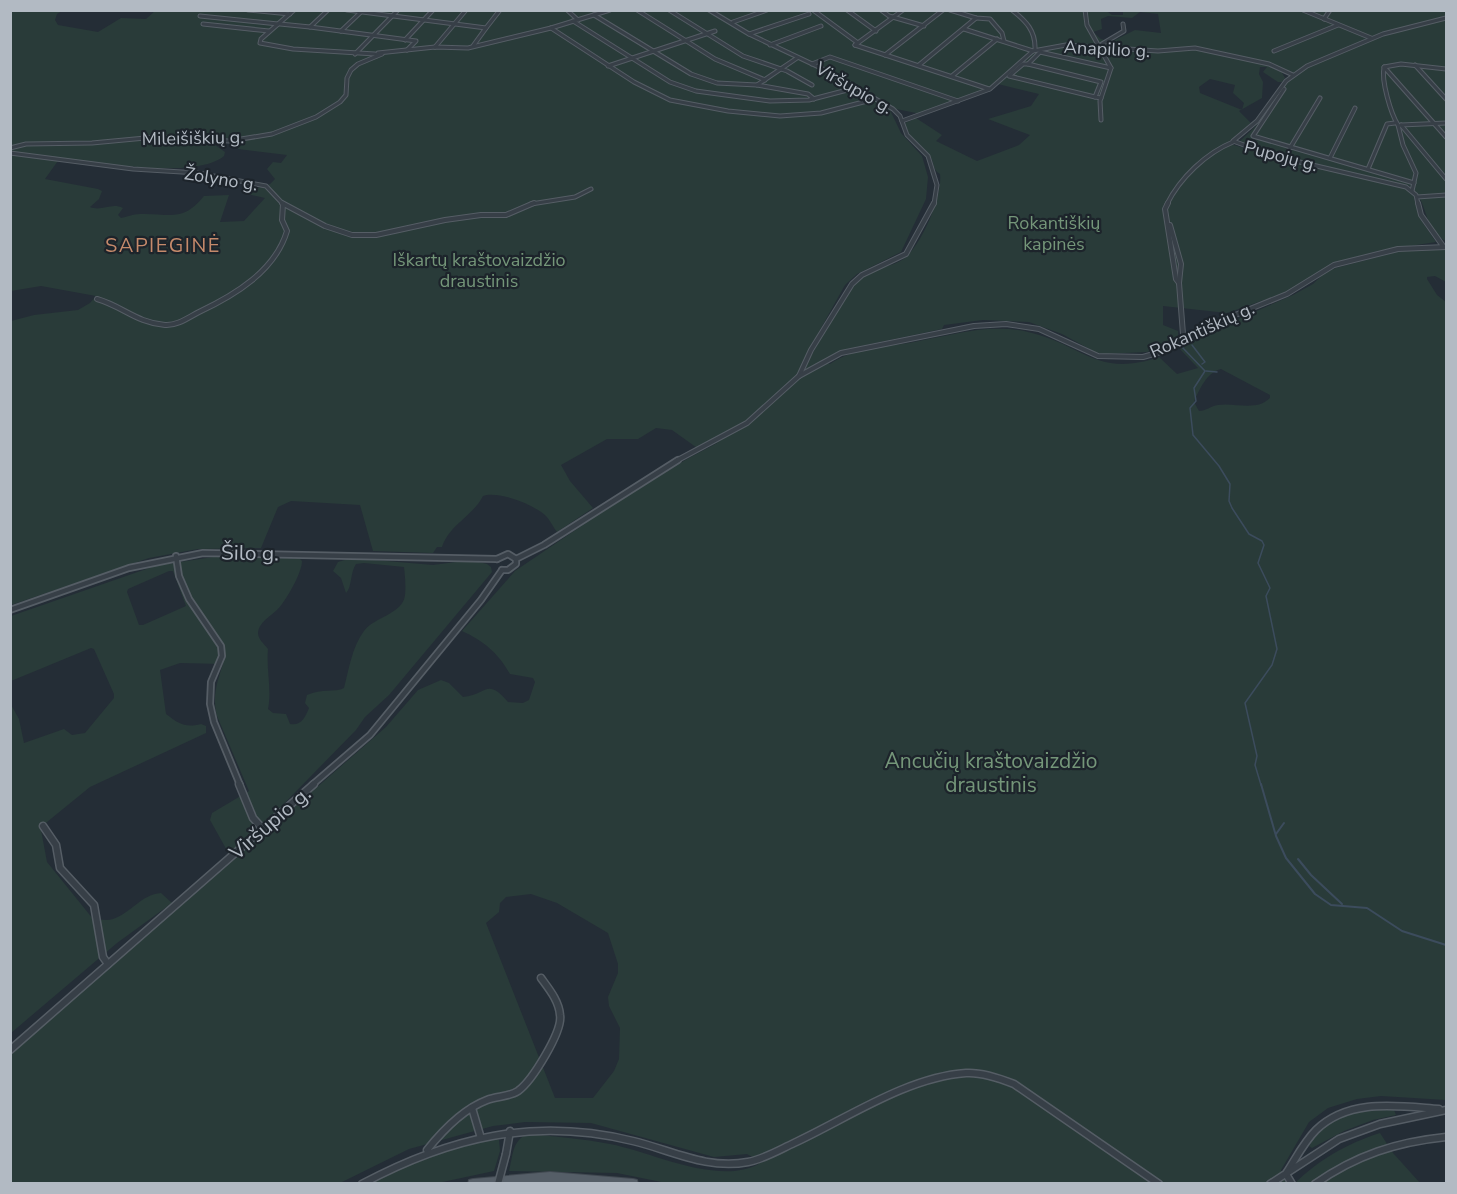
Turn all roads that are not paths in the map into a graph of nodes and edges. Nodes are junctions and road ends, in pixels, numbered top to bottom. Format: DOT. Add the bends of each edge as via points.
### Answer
graph roads {
  1 [pos="248,10"];
  2 [pos="294,10"];
  3 [pos="328,10"];
  4 [pos="347,10"];
  5 [pos="398,10"];
  6 [pos="433,10"];
  7 [pos="466,10"];
  8 [pos="500,10"];
  9 [pos="574,10"];
  10 [pos="610,10"];
  11 [pos="637,10"];
  12 [pos="669,10"];
  13 [pos="717,10"];
  14 [pos="766,10"];
  15 [pos="847,10"];
  16 [pos="881,10"];
  17 [pos="903,10"];
  18 [pos="944,10"];
  19 [pos="951,10"];
  20 [pos="1012,10"];
  21 [pos="1085,10"];
  22 [pos="1304,10"];
  23 [pos="1330,10"];
  24 [pos="362,11"];
  25 [pos="710,11"];
  26 [pos="815,11"];
  27 [pos="568,12"];
  28 [pos="290,14"];
  29 [pos="809,14"];
  30 [pos="594,15"];
  31 [pos="200,16"];
  32 [pos="392,16"];
  33 [pos="894,17"];
  34 [pos="976,18"];
  35 [pos="1446,18"];
  36 [pos="1324,19"];
  37 [pos="423,20"];
  38 [pos="578,20"];
  39 [pos="573,21"];
  40 [pos="733,22"];
  41 [pos="203,24"];
  42 [pos="279,24"];
  43 [pos="455,24"];
  44 [pos="1123,24"];
  45 [pos="1338,24"];
  46 [pos="821,26"];
  47 [pos="924,26"];
  48 [pos="310,27"];
  49 [pos="486,28"];
  50 [pos="551,28"];
  51 [pos="963,29"];
  52 [pos="270,31"];
  53 [pos="341,31"];
  54 [pos="715,31"];
  55 [pos="876,31"];
  56 [pos="707,34"];
  57 [pos="749,34"];
  58 [pos="372,36"];
  59 [pos="1371,38"];
  60 [pos="405,39"];
  61 [pos="997,39"];
  62 [pos="686,40"];
  63 [pos="1004,41"];
  64 [pos="856,44"];
  65 [pos="770,45"];
  66 [pos="1098,45"];
  67 [pos="435,47"];
  68 [pos="472,47"];
  69 [pos="407,50"];
  70 [pos="653,51"];
  71 [pos="1034,51"];
  72 [pos="1274,51"];
  73 [pos="355,54"];
  74 [pos="376,55"];
  75 [pos="885,55"];
  76 [pos="631,58"];
  77 [pos="797,58"];
  78 [pos="1024,60"];
  79 [pos="1029,63"];
  80 [pos="812,64"];
  81 [pos="919,65"];
  82 [pos="1415,65"];
  83 [pos="608,66"];
  84 [pos="1384,67"];
  85 [pos="1111,68"];
  86 [pos="1446,69"];
  87 [pos="782,70"];
  88 [pos="1293,75"];
  89 [pos="952,76"];
  90 [pos="765,80"];
  91 [pos="757,85"];
  92 [pos="813,85"];
  93 [pos="856,88"];
  94 [pos="990,89"];
  95 [pos="1284,89"];
  96 [pos="1095,97"];
  97 [pos="1101,98"];
  98 [pos="1320,98"];
  99 [pos="814,99"];
  100 [pos="874,99"];
  101 [pos="1446,99"];
  102 [pos="958,101"];
  103 [pos="1355,108"];
  104 [pos="1101,120"];
  105 [pos="902,121"];
  106 [pos="1446,123"];
  107 [pos="1398,124"];
  108 [pos="1434,124"];
  109 [pos="1446,137"];
  110 [pos="1233,142"];
  111 [pos="10,148"];
  112 [pos="1290,148"];
  113 [pos="10,153"];
  114 [pos="1330,158"];
  115 [pos="1368,168"];
  116 [pos="1446,178"];
  117 [pos="1414,183"];
  118 [pos="591,189"];
  119 [pos="1412,191"];
  120 [pos="1446,195"];
  121 [pos="1416,197"];
  122 [pos="283,204"];
  123 [pos="1445,246"];
  124 [pos="97,299"];
  125 [pos="1187,337"];
  126 [pos="800,376"];
  127 [pos="786,389"];
  128 [pos="176,556"];
  129 [pos="497,559"];
  130 [pos="516,560"];
  131 [pos="501,570"];
  132 [pos="10,610"];
  133 [pos="43,826"];
  134 [pos="263,829"];
  135 [pos="108,964"];
  136 [pos="541,978"];
  137 [pos="10,1050"];
  138 [pos="472,1108"];
  139 [pos="1445,1110"];
  140 [pos="510,1131"];
  141 [pos="480,1135"];
  142 [pos="1446,1137"];
  143 [pos="425,1152"];
  144 [pos="1286,1174"];
  145 [pos="362,1184"];
  146 [pos="473,1184"];
  147 [pos="498,1184"];
  148 [pos="633,1184"];
  149 [pos="1159,1184"];
  150 [pos="1270,1184"];
  151 [pos="1292,1184"];
  152 [pos="1315,1184"];
  1 -- 28 [label="street"];
  2 -- 28 [label="street"];
  3 -- 48 [label="street"];
  4 -- 24 [label="street"];
  5 -- 32 [label="street"];
  6 -- 37 [label="street"];
  7 -- 43 [label="street"];
  8 -- 49 [label="street"];
  9 -- 27 [label="street"];
  10 -- 30 [label="street"];
  11 -- 62 [label="street"];
  12 -- 56 [label="street"];
  13 -- 25 [label="street"];
  14 -- 40 [label="street"];
  15 -- 55 [label="street"];
  16 -- 33 [label="street"];
  17 -- 33 [label="street"];
  18 -- 47 [label="street"];
  19 -- 34 [label="street"];
  20 -- 71 [label="street" via="1035,34"];
  21 -- 66 [label="street" via="1087,25"];
  22 -- 36 [label="street"];
  23 -- 36 [label="street"];
  24 -- 32 [label="street"];
  24 -- 53 [label="street"];
  25 -- 57 [label="street, Viršupio g."];
  26 -- 64 [label="street"];
  27 -- 38 [label="street"];
  28 -- 42 [label="street"];
  29 -- 57 [label="street"];
  30 -- 38 [label="street"];
  30 -- 70 [label="street"];
  31 -- 42 [label="street"];
  32 -- 37 [label="street"];
  32 -- 58 [label="street"];
  33 -- 47 [label="street"];
  33 -- 55 [label="street"];
  34 -- 51 [label="street"];
  34 -- 63 [label="street" via="994,22"];
  35 -- 59 [label="street, Pupojų g." via="1411,24"];
  36 -- 45 [label="street"];
  37 -- 43 [label="street"];
  37 -- 60 [label="street"];
  38 -- 39 [label="street"];
  39 -- 50 [label="street"];
  39 -- 76 [label="street"];
  41 -- 52 [label="street"];
  42 -- 48 [label="street"];
  42 -- 52 [label="street"];
  43 -- 49 [label="street"];
  43 -- 67 [label="street"];
  44 -- 66 [label="street" via="1124,31"];
  45 -- 59 [label="street"];
  45 -- 72 [label="street"];
  46 -- 65 [label="street"];
  47 -- 75 [label="street"];
  48 -- 53 [label="street"];
  49 -- 68 [label="street"];
  50 -- 68 [label="street"];
  50 -- 83 [label="street"];
  51 -- 61 [label="street"];
  51 -- 81 [label="street"];
  52 -- 73 [label="street" via="260,43"];
  53 -- 58 [label="street"];
  54 -- 56 [label="street"];
  55 -- 64 [label="street"];
  56 -- 62 [label="street"];
  56 -- 87 [label="street" via="743,56"];
  57 -- 65 [label="street, Viršupio g."];
  58 -- 60 [label="street"];
  58 -- 73 [label="street"];
  59 -- 88 [label="street, Pupojų g."];
  60 -- 69 [label="street" via="416,42"];
  61 -- 63 [label="street"];
  61 -- 89 [label="street"];
  62 -- 70 [label="street"];
  62 -- 90 [label="street" via="715,59"];
  63 -- 71 [label="street"];
  64 -- 75 [label="street"];
  65 -- 77 [label="street, Viršupio g."];
  66 -- 71 [label="street, Anapilio g."];
  66 -- 85 [label="street"];
  66 -- 88 [label="street, Anapilio g." via="1158,51 1195,48 1269,64"];
  67 -- 68 [label="street"];
  67 -- 69 [label="street"];
  69 -- 74 [label="street"];
  70 -- 76 [label="street"];
  70 -- 91 [label="street" via="697,76 720,83"];
  71 -- 78 [label="street, Anapilio g."];
  73 -- 74 [label="street"];
  74 -- 111 [label="street, Mileišiškių g." via="352,68 344,98 324,113 254,137 228,141 155,137"];
  75 -- 81 [label="street"];
  76 -- 83 [label="street"];
  76 -- 99 [label="street" via="670,82 696,91 764,101"];
  77 -- 80 [label="street, Viršupio g."];
  77 -- 87 [label="street"];
  78 -- 79 [label="street"];
  78 -- 94 [label="street, Anapilio g."];
  79 -- 85 [label="street" via="1040,52"];
  79 -- 96 [label="street" via="1101,82"];
  79 -- 96 [label="street" via="1009,76"];
  80 -- 93 [label="street, Viršupio g."];
  80 -- 102 [label="street" via="830,57"];
  81 -- 89 [label="street"];
  82 -- 84 [label="street"];
  82 -- 86 [label="street"];
  82 -- 101 [label="street"];
  83 -- 100 [label="street" via="663,98 756,115 821,113"];
  84 -- 107 [label="street" via="1382,72 1392,101 1390,113"];
  84 -- 108 [label="street"];
  85 -- 97 [label="street"];
  87 -- 90 [label="street"];
  87 -- 92 [label="street"];
  88 -- 110 [label="street, Pupojų g." via="1272,95 1266,112"];
  89 -- 94 [label="street"];
  90 -- 91 [label="street"];
  91 -- 99 [label="street" via="808,94"];
  93 -- 99 [label="street"];
  93 -- 100 [label="street, Viršupio g."];
  94 -- 102 [label="street, Anapilio g."];
  95 -- 112 [label="street" via="1253,136"];
  96 -- 97 [label="street"];
  97 -- 104 [label="street"];
  98 -- 112 [label="street"];
  100 -- 105 [label="street, Viršupio g." via="895,111"];
  102 -- 105 [label="street, Anapilio g."];
  103 -- 114 [label="street"];
  105 -- 126 [label="street, Viršupio g." via="907,135 930,160 937,185 934,204 906,254 862,275 852,284 811,350"];
  106 -- 108 [label="street"];
  107 -- 108 [label="street"];
  107 -- 115 [label="street" via="1387,124"];
  107 -- 116 [label="street"];
  107 -- 117 [label="street" via="1416,173"];
  108 -- 109 [label="street"];
  110 -- 119 [label="street, Pupojų g." via="1274,156 1392,182"];
  110 -- 125 [label="street" via="1205,159 1175,189 1165,209 1173,230 1181,280 1182,329"];
  112 -- 114 [label="street"];
  113 -- 122 [label="street, Žolyno g." via="198,173 266,186"];
  114 -- 115 [label="street"];
  115 -- 117 [label="street"];
  117 -- 119 [label="street"];
  118 -- 122 [label="street, Žolyno g." via="575,197 537,202 506,215 445,220 376,236 352,235"];
  119 -- 121 [label="street"];
  120 -- 121 [label="street"];
  121 -- 123 [label="street" via="1421,215"];
  122 -- 124 [label="street" via="282,220 287,231 282,248 231,297 166,325 134,318"];
  123 -- 125 [label="street, Rokantiškių g." via="1398,249 1334,265 1295,290"];
  125 -- 126 [label="street, Rokantiškių g." via="1157,353 1119,358 1089,353 1040,329 985,324 850,351"];
  126 -- 127 [label="street, Rokantiškių g."];
  127 -- 130 [label="street, Viršupio g." via="747,423 684,456"];
  128 -- 129 [label="street, Šilo g." via="218,552"];
  128 -- 132 [label="street, Šilo g."];
  128 -- 134 [label="street" via="189,599 221,646 222,656 210,688 212,717 253,818"];
  129 -- 130 [label="street" via="508,554"];
  129 -- 131 [label="street" via="496,566"];
  130 -- 131 [label="street, Viršupio g." via="512,569"];
  131 -- 134 [label="street, Viršupio g." via="379,726"];
  133 -- 135 [label="street" via="56,845 58,863 65,876 94,905 102,957"];
  134 -- 135 [label="street, Viršupio g."];
  135 -- 137 [label="street, Viršupio g."];
  136 -- 138 [label="street" via="558,1006 558,1030 518,1092 485,1100"];
  138 -- 141 [label="street"];
  138 -- 143 [label="street"];
  139 -- 144 [label="street" via="1361,1130 1324,1148"];
  139 -- 144 [label="street" via="1380,1105 1342,1111 1314,1132"];
  140 -- 141 [label="street"];
  140 -- 147 [label="street, bridge"];
  140 -- 149 [label="street" via="593,1132 702,1163 745,1163 924,1082 954,1074 992,1075 1014,1084"];
  141 -- 143 [label="street"];
  142 -- 152 [label="street" via="1415,1139 1371,1151"];
  143 -- 145 [label="street"];
  144 -- 150 [label="street"];
  144 -- 151 [label="street"];
  146 -- 148 [label="main road" via="550,1177"];
}
